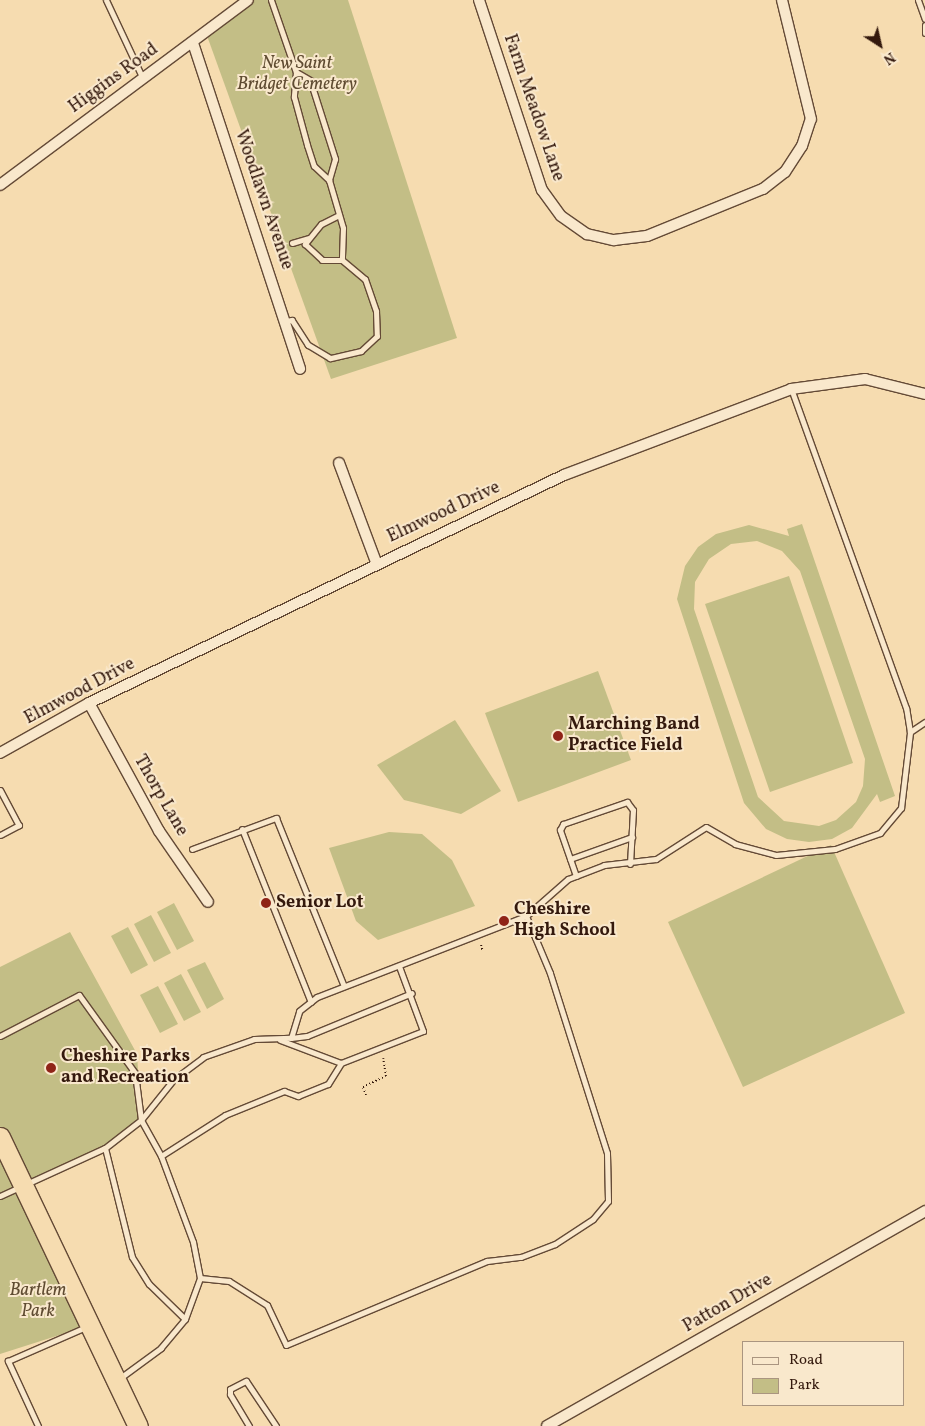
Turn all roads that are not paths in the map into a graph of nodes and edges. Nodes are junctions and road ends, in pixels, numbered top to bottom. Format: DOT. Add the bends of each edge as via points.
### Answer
graph roads {
  1 [pos="106,0"];
  2 [pos="271,0"];
  3 [pos="479,0"];
  4 [pos="782,0"];
  5 [pos="918,0"];
  6 [pos="246,1"];
  7 [pos="925,19"];
  8 [pos="925,25"];
  9 [pos="925,33"];
  10 [pos="193,42"];
  11 [pos="296,72"];
  12 [pos="143,78"];
  13 [pos="329,180"];
  14 [pos="0,185"];
  15 [pos="339,215"];
  16 [pos="308,238"];
  17 [pos="292,243"];
  18 [pos="342,260"];
  19 [pos="286,322"];
  20 [pos="300,370"];
  21 [pos="791,388"];
  22 [pos="925,394"];
  23 [pos="340,463"];
  24 [pos="376,562"];
  25 [pos="89,704"];
  26 [pos="925,722"];
  27 [pos="910,732"];
  28 [pos="0,753"];
  29 [pos="0,790"];
  30 [pos="242,829"];
  31 [pos="0,835"];
  32 [pos="632,837"];
  33 [pos="192,849"];
  34 [pos="570,859"];
  35 [pos="630,864"];
  36 [pos="576,876"];
  37 [pos="208,902"];
  38 [pos="526,916"];
  39 [pos="399,966"];
  40 [pos="344,986"];
  41 [pos="412,994"];
  42 [pos="310,1002"];
  43 [pos="0,1036"];
  44 [pos="291,1038"];
  45 [pos="277,1039"];
  46 [pos="341,1063"];
  47 [pos="141,1120"];
  48 [pos="0,1136"];
  49 [pos="105,1148"];
  50 [pos="161,1156"];
  51 [pos="25,1184"];
  52 [pos="0,1196"];
  53 [pos="925,1211"];
  54 [pos="200,1278"];
  55 [pos="185,1319"];
  56 [pos="91,1325"];
  57 [pos="118,1380"];
  58 [pos="38,1426"];
  59 [pos="138,1426"];
  60 [pos="249,1426"];
  61 [pos="276,1426"];
  62 [pos="547,1426"];
  1 -- 12 [label="lane"];
  2 -- 11 [label="lane"];
  3 -- 4 [label="street, Farm Meadow Lane" via="542,190 561,216 587,234 614,240 647,236 763,189 785,172 802,146 811,119"];
  5 -- 7 [label="lane"];
  6 -- 10 [label="street, Higgins Road"];
  8 -- 9 [label="lane"];
  10 -- 12 [label="street, Higgins Road"];
  10 -- 19 [label="street, Woodlawn Avenue"];
  11 -- 13 [label="lane" via="292,78 300,124 314,166"];
  11 -- 13 [label="lane" via="310,80 335,159"];
  12 -- 14 [label="street, Higgins Road"];
  13 -- 15 [label="lane"];
  15 -- 16 [label="lane" via="321,224"];
  15 -- 18 [label="lane"];
  16 -- 17 [label="lane"];
  16 -- 18 [label="lane" via="305,244 322,260"];
  18 -- 19 [label="lane" via="365,279 372,296 377,336 370,346 350,356 330,358 308,345 292,320"];
  19 -- 20 [label="street, Woodlawn Avenue"];
  21 -- 22 [label="street, Elmwood Drive" via="865,379"];
  21 -- 24 [label="street, Elmwood Drive" via="564,475"];
  21 -- 27 [label="lane" via="906,708"];
  23 -- 24 [label="street"];
  24 -- 25 [label="street, Elmwood Drive"];
  25 -- 28 [label="street, Elmwood Drive"];
  25 -- 37 [label="street, Thorp Lane" via="159,831"];
  26 -- 27 [label="lane"];
  27 -- 35 [label="lane" via="901,808 880,833 835,849 776,855 735,844 706,828 656,859"];
  29 -- 31 [label="lane" via="19,825"];
  30 -- 33 [label="lane"];
  30 -- 40 [label="lane" via="269,818 280,824"];
  30 -- 42 [label="lane"];
  32 -- 34 [label="lane"];
  32 -- 34 [label="lane" via="633,810 623,802 563,824 560,830"];
  32 -- 35 [label="lane"];
  34 -- 36 [label="lane"];
  35 -- 36 [label="lane" via="604,865"];
  36 -- 38 [label="lane"];
  38 -- 39 [label="lane"];
  38 -- 54 [label="lane" via="550,973 607,1153 608,1201 593,1219 555,1244 521,1257 487,1260 286,1345 267,1305 229,1281"];
  39 -- 40 [label="lane"];
  39 -- 41 [label="lane"];
  40 -- 42 [label="lane"];
  41 -- 44 [label="lane" via="307,1036"];
  41 -- 46 [label="lane" via="423,1031"];
  42 -- 44 [label="lane" via="298,1011"];
  43 -- 47 [label="lane" via="79,995 135,1073"];
  44 -- 45 [label="lane"];
  45 -- 46 [label="lane"];
  45 -- 47 [label="lane" via="254,1040 203,1057 173,1080"];
  46 -- 50 [label="lane" via="328,1084 298,1096 284,1091 225,1115"];
  47 -- 49 [label="lane"];
  47 -- 50 [label="lane"];
  48 -- 51 [label="highway"];
  49 -- 51 [label="lane"];
  49 -- 55 [label="lane" via="132,1256 149,1284"];
  50 -- 54 [label="lane" via="193,1242"];
  51 -- 52 [label="lane"];
  51 -- 56 [label="highway"];
  53 -- 62 [label="street, Patton Drive"];
  54 -- 55 [label="lane"];
  55 -- 57 [label="lane" via="161,1348"];
  56 -- 57 [label="highway"];
  56 -- 58 [label="lane" via="8,1361"];
  57 -- 59 [label="highway"];
  60 -- 61 [label="lane" via="230,1394 230,1389 246,1381"];
}
